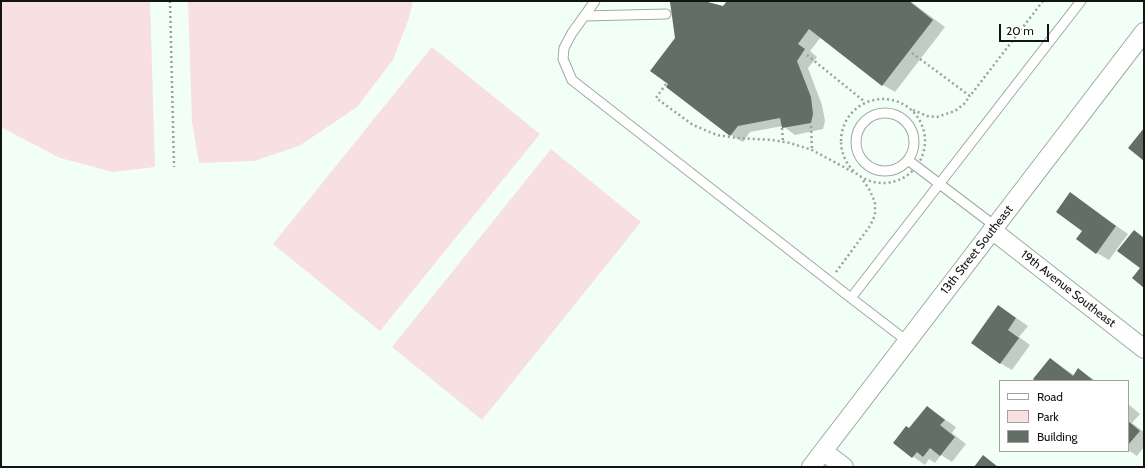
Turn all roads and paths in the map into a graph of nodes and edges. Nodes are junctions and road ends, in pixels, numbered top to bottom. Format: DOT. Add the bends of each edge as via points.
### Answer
graph roads {
  1 [pos="170,1"];
  2 [pos="596,1"];
  3 [pos="1043,1"];
  4 [pos="1081,1"];
  5 [pos="666,14"];
  6 [pos="584,16"];
  7 [pos="1144,32"];
  8 [pos="912,53"];
  9 [pos="807,55"];
  10 [pos="666,84"];
  11 [pos="970,96"];
  12 [pos="865,102"];
  13 [pos="910,108"];
  14 [pos="811,126"];
  15 [pos="782,128"];
  16 [pos="783,142"];
  17 [pos="812,150"];
  18 [pos="908,160"];
  19 [pos="174,167"];
  20 [pos="917,167"];
  21 [pos="855,173"];
  22 [pos="861,176"];
  23 [pos="940,184"];
  24 [pos="994,228"];
  25 [pos="829,281"];
  26 [pos="851,298"];
  27 [pos="907,341"];
  28 [pos="1144,349"];
  29 [pos="823,450"];
  30 [pos="811,467"];
  31 [pos="844,467"];
  1 -- 19 [label="path"];
  2 -- 6 [label="lane"];
  3 -- 11 [label="path"];
  4 -- 23 [label="lane"];
  5 -- 6 [label="lane"];
  6 -- 25 [label="lane" via="564,48 563,59 572,80"];
  7 -- 24 [label="street, 13th Street Southeast"];
  8 -- 11 [label="path"];
  9 -- 12 [label="path"];
  10 -- 16 [label="path" via="656,98 693,125 717,135"];
  11 -- 13 [label="path" via="955,111 937,117 927,116"];
  12 -- 13 [label="path" via="879,98 893,99"];
  12 -- 21 [label="path" via="849,116 841,135 846,162"];
  13 -- 20 [label="path" via="924,126 926,140 924,154"];
  14 -- 17 [label="path"];
  15 -- 16 [label="path"];
  16 -- 17 [label="path"];
  17 -- 21 [label="path"];
  18 -- 18 [label="lane" via="914,141 912,132 903,120 890,113 881,113 871,116 864,122 856,139 860,157 866,164 883,171 901,166"];
  18 -- 20 [label="lane"];
  20 -- 22 [label="path" via="907,176 894,182 881,183"];
  20 -- 23 [label="lane"];
  21 -- 22 [label="path"];
  22 -- 25 [label="path" via="875,202 875,215 870,226"];
  23 -- 24 [label="lane"];
  23 -- 26 [label="lane"];
  24 -- 27 [label="street, 13th Street Southeast"];
  24 -- 28 [label="street, 19th Avenue Southeast"];
  25 -- 26 [label="lane"];
  26 -- 27 [label="lane"];
  27 -- 29 [label="street, 13th Street Southeast"];
  29 -- 30 [label="street, 13th Street Southeast"];
  29 -- 31 [label="street"];
}
